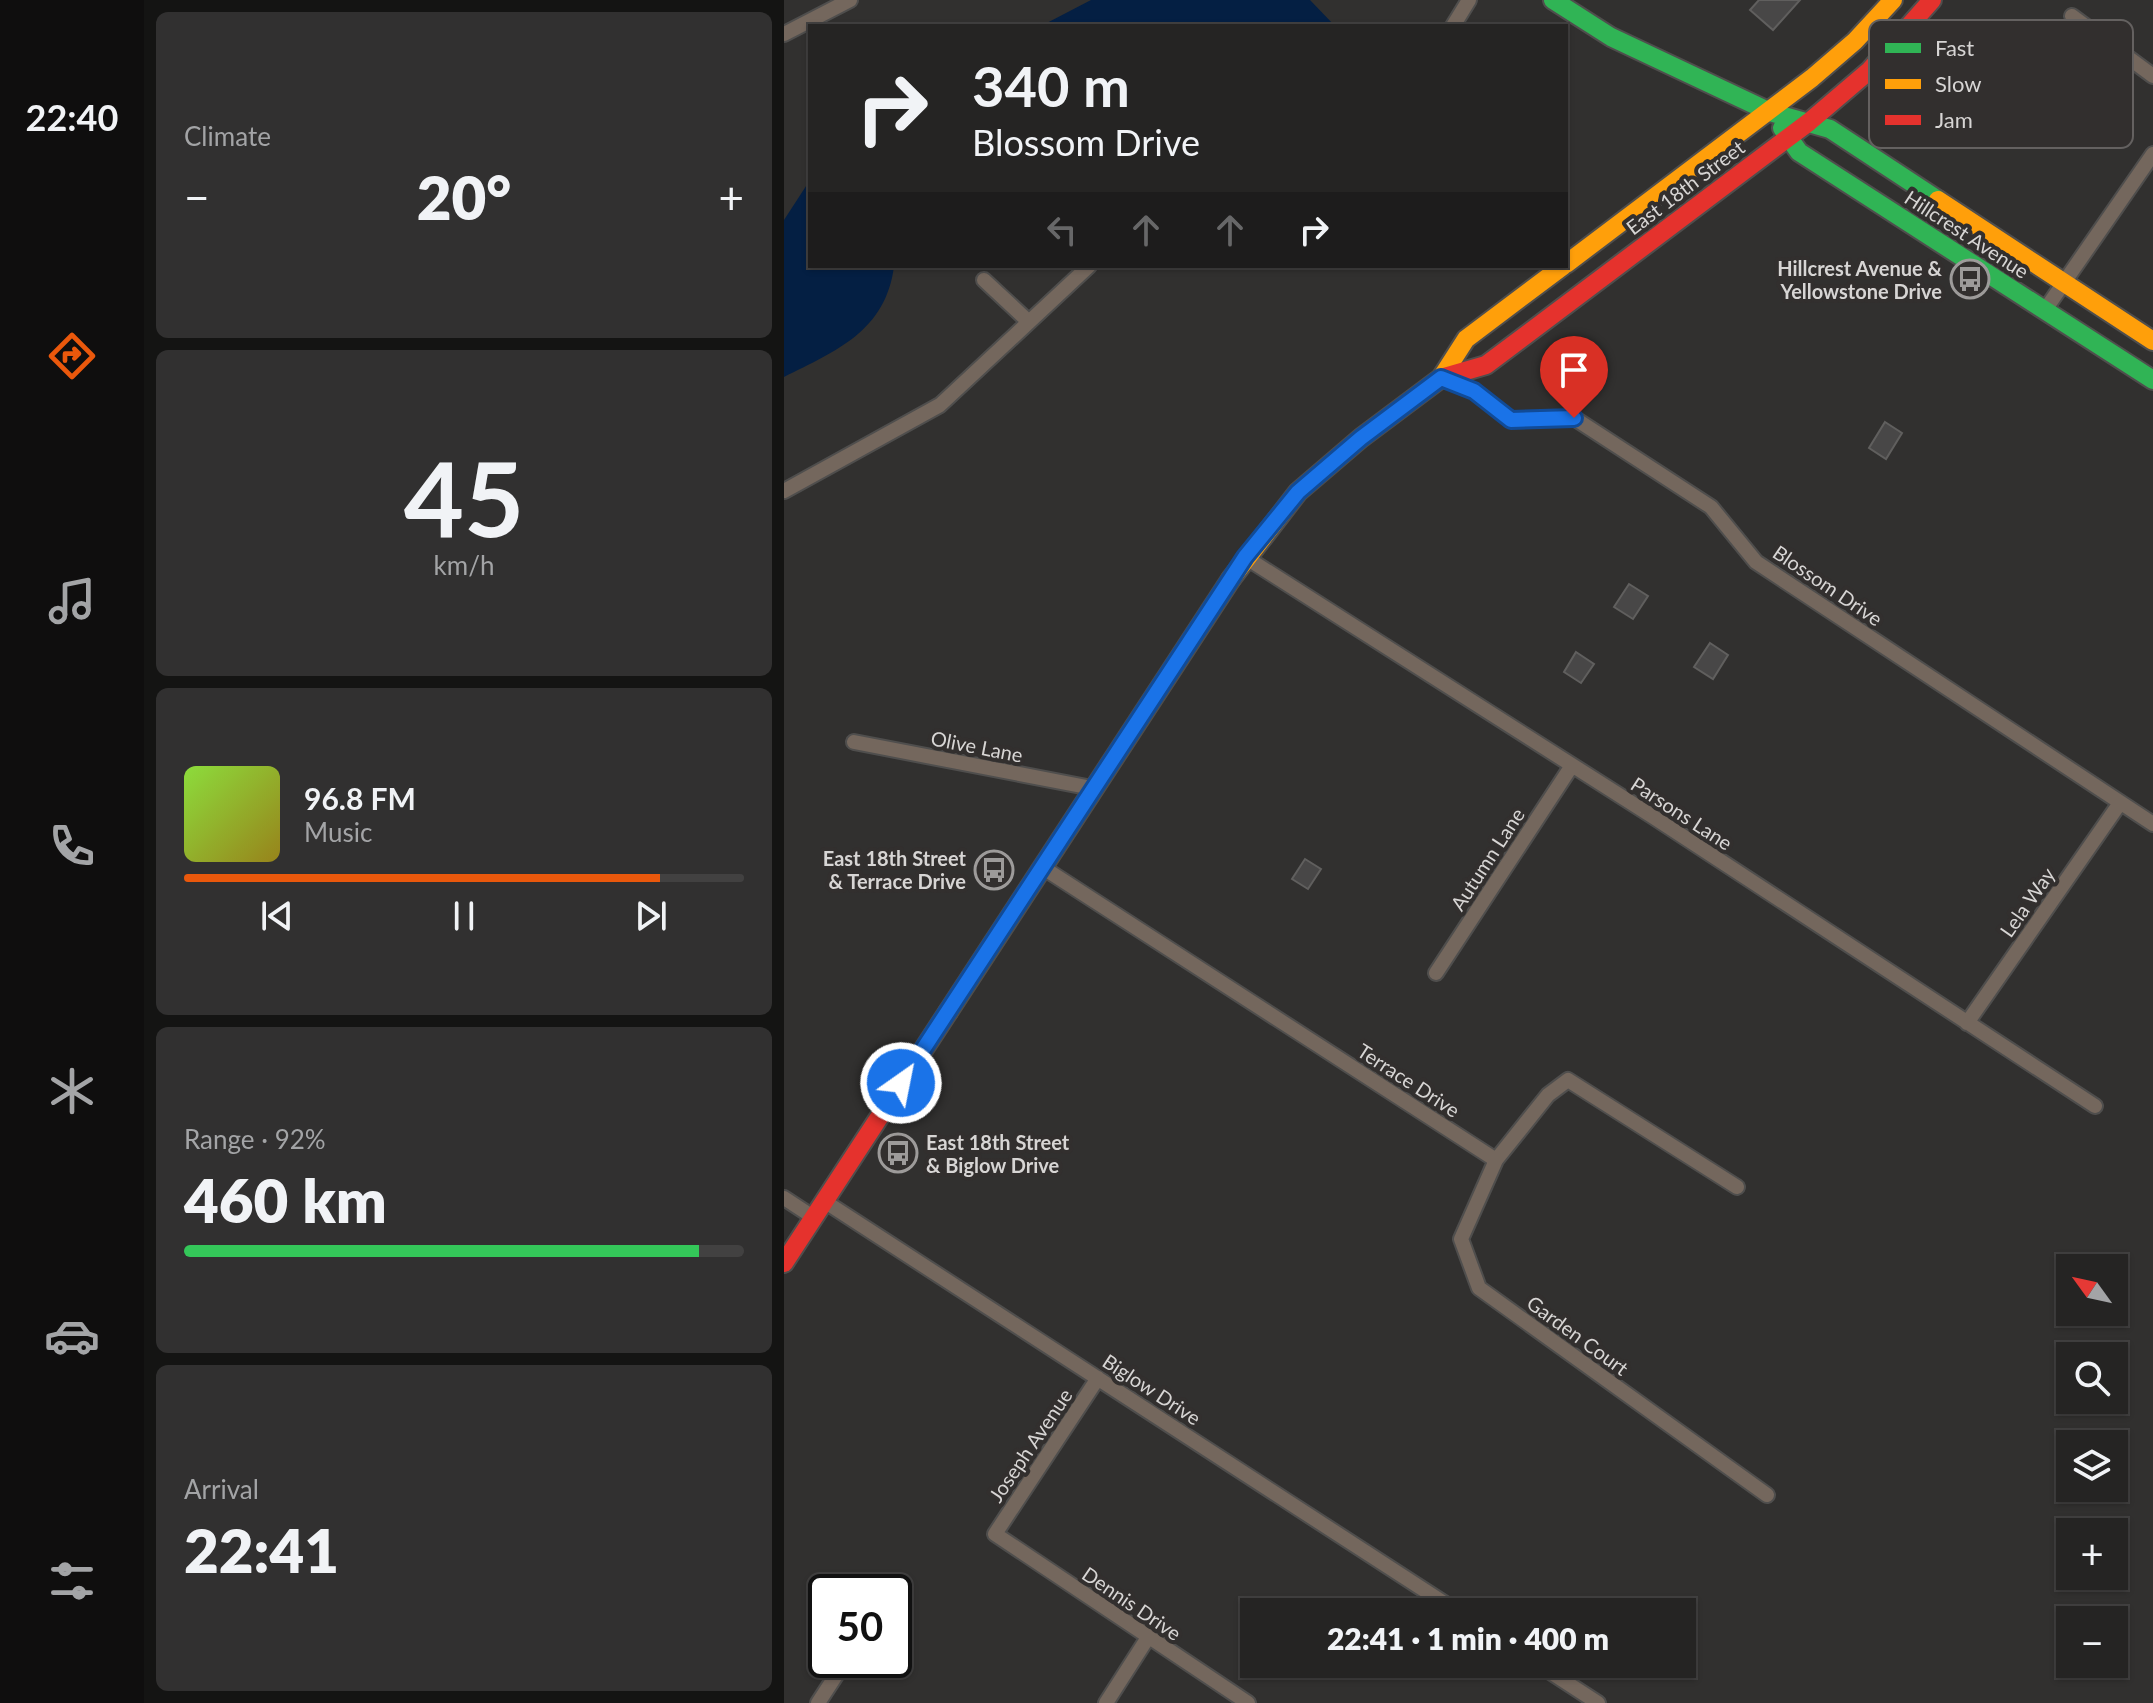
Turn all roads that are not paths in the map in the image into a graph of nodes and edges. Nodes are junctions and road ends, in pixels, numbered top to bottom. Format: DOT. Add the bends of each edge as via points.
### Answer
graph roads {
  1 [pos="850,0"];
  2 [pos="1469,0"];
  3 [pos="1553,0"];
  4 [pos="1893,0"];
  5 [pos="1932,0"];
  6 [pos="2072,16"];
  7 [pos="1877,20"];
  8 [pos="1914,20"];
  9 [pos="2077,20"];
  10 [pos="1454,24"];
  11 [pos="1869,29"];
  12 [pos="784,34"];
  13 [pos="2133,61"];
  14 [pos="1869,71"];
  15 [pos="2153,76"];
  16 [pos="1770,112"];
  17 [pos="1809,122"];
  18 [pos="1788,137"];
  19 [pos="2153,154"];
  20 [pos="1568,262"];
  21 [pos="1087,268"];
  22 [pos="1560,268"];
  23 [pos="984,280"];
  24 [pos="2064,282"];
  25 [pos="2045,310"];
  26 [pos="1028,321"];
  27 [pos="2153,341"];
  28 [pos="1441,378"];
  29 [pos="2153,380"];
  30 [pos="784,491"];
  31 [pos="1245,557"];
  32 [pos="854,742"];
  33 [pos="1571,767"];
  34 [pos="1092,788"];
  35 [pos="2120,803"];
  36 [pos="2153,824"];
  37 [pos="1042,867"];
  38 [pos="1436,973"];
  39 [pos="1967,1023"];
  40 [pos="2095,1106"];
  41 [pos="1496,1160"];
  42 [pos="1737,1187"];
  43 [pos="784,1198"];
  44 [pos="824,1201"];
  45 [pos="813,1217"];
  46 [pos="791,1236"];
  47 [pos="784,1263"];
  48 [pos="1098,1378"];
  49 [pos="1767,1495"];
  50 [pos="995,1534"];
  51 [pos="1436,1598"];
  52 [pos="1147,1639"];
  53 [pos="834,1678"];
  54 [pos="1560,1678"];
  55 [pos="818,1703"];
  56 [pos="1106,1703"];
  57 [pos="1248,1703"];
  58 [pos="1598,1703"];
  1 -- 12 [label="street"];
  2 -- 10 [label="street"];
  3 -- 16 [label="main road, Hillcrest Avenue" via="1611,37"];
  4 -- 7 [label="main road, East 18th Street"];
  5 -- 8 [label="main road, East 18th Street"];
  6 -- 9 [label="street"];
  11 -- 16 [label="main road, East 18th Street"];
  13 -- 15 [label="street"];
  14 -- 17 [label="main road, East 18th Street"];
  16 -- 17 [label="main road, Hillcrest Avenue"];
  16 -- 18 [label="main road, Hillcrest Avenue"];
  16 -- 20 [label="main road, East 18th Street"];
  17 -- 18 [label="main road, East 18th Street"];
  17 -- 24 [label="main road, Hillcrest Avenue" via="1830,129"];
  18 -- 25 [label="main road, Hillcrest Avenue" via="1799,152"];
  18 -- 28 [label="main road, East 18th Street" via="1486,365"];
  19 -- 24 [label="street"];
  21 -- 26 [label="street"];
  22 -- 28 [label="main road, East 18th Street" via="1466,339"];
  23 -- 26 [label="street"];
  24 -- 25 [label="street"];
  24 -- 27 [label="main road, Hillcrest Avenue"];
  25 -- 29 [label="main road, Hillcrest Avenue"];
  26 -- 30 [label="street" via="940,405"];
  28 -- 31 [label="main road, East 18th Street" via="1298,492"];
  28 -- 35 [label="street, Blossom Drive" via="1474,391 1511,420 1574,418 1711,507 1756,562"];
  31 -- 33 [label="street, Parsons Lane"];
  31 -- 34 [label="main road, East 18th Street"];
  32 -- 34 [label="street, Olive Lane"];
  33 -- 38 [label="street, Autumn Lane"];
  33 -- 39 [label="street, Parsons Lane"];
  34 -- 37 [label="main road, East 18th Street"];
  35 -- 36 [label="street, Blossom Drive"];
  35 -- 39 [label="street, Lela Way"];
  37 -- 41 [label="street, Terrace Drive"];
  37 -- 44 [label="main road, East 18th Street"];
  39 -- 40 [label="street, Parsons Lane"];
  41 -- 42 [label="street" via="1548,1095 1568,1080"];
  41 -- 49 [label="street, Garden Court" via="1461,1239 1479,1288"];
  43 -- 45 [label="street"];
  44 -- 45 [label="main road, East 18th Street"];
  44 -- 48 [label="street, Biglow Drive"];
  45 -- 46 [label="main road, East 18th Street"];
  46 -- 47 [label="main road, East 18th Street"];
  48 -- 50 [label="street, Joseph Avenue"];
  48 -- 51 [label="street, Biglow Drive"];
  50 -- 52 [label="street, Dennis Drive"];
  52 -- 56 [label="street"];
  52 -- 57 [label="street, Dennis Drive"];
  53 -- 55 [label="street"];
  54 -- 58 [label="street"];
}
